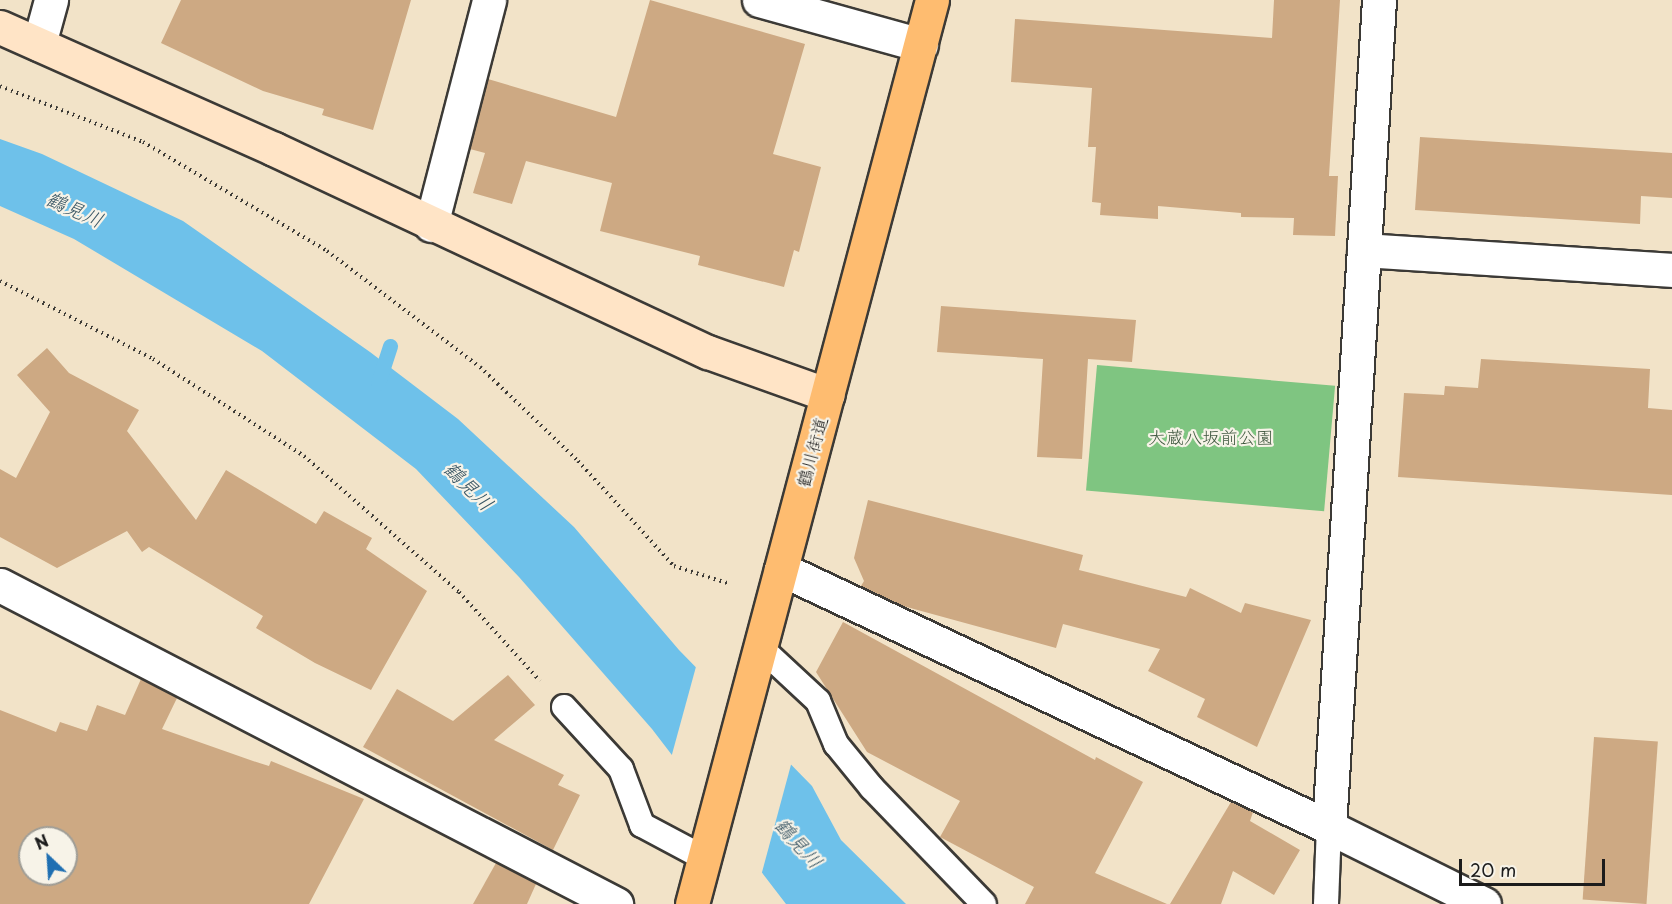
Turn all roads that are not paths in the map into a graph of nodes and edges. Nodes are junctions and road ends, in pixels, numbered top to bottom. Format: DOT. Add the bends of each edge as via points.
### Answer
graph roads {
  1 [pos="51,0"];
  2 [pos="489,0"];
  3 [pos="759,0"];
  4 [pos="932,0"];
  5 [pos="1379,0"];
  6 [pos="0,27"];
  7 [pos="39,44"];
  8 [pos="921,45"];
  9 [pos="432,225"];
  10 [pos="1364,250"];
  11 [pos="1672,270"];
  12 [pos="828,395"];
  13 [pos="781,569"];
  14 [pos="0,585"];
  15 [pos="758,658"];
  16 [pos="564,707"];
  17 [pos="1329,826"];
  18 [pos="705,856"];
  19 [pos="616,904"];
  20 [pos="692,904"];
  21 [pos="984,904"];
  22 [pos="1326,904"];
  23 [pos="1484,904"];
  1 -- 7 [label="street"];
  2 -- 9 [label="street"];
  3 -- 8 [label="street"];
  4 -- 8 [label="main road, 鶴川街道"];
  5 -- 10 [label="street"];
  6 -- 7 [label="street"];
  7 -- 9 [label="street"];
  8 -- 12 [label="main road, 鶴川街道"];
  9 -- 12 [label="street" via="708,352"];
  10 -- 11 [label="street"];
  10 -- 17 [label="street"];
  12 -- 13 [label="main road, 鶴川街道"];
  13 -- 15 [label="main road, 鶴川街道"];
  13 -- 17 [label="street"];
  14 -- 19 [label="street"];
  15 -- 18 [label="main road, 鶴川街道"];
  15 -- 21 [label="lane" via="818,701 836,744 872,788"];
  16 -- 18 [label="lane" via="621,769 642,825"];
  17 -- 22 [label="lane"];
  17 -- 23 [label="street"];
  18 -- 20 [label="main road, 鶴川街道"];
}
